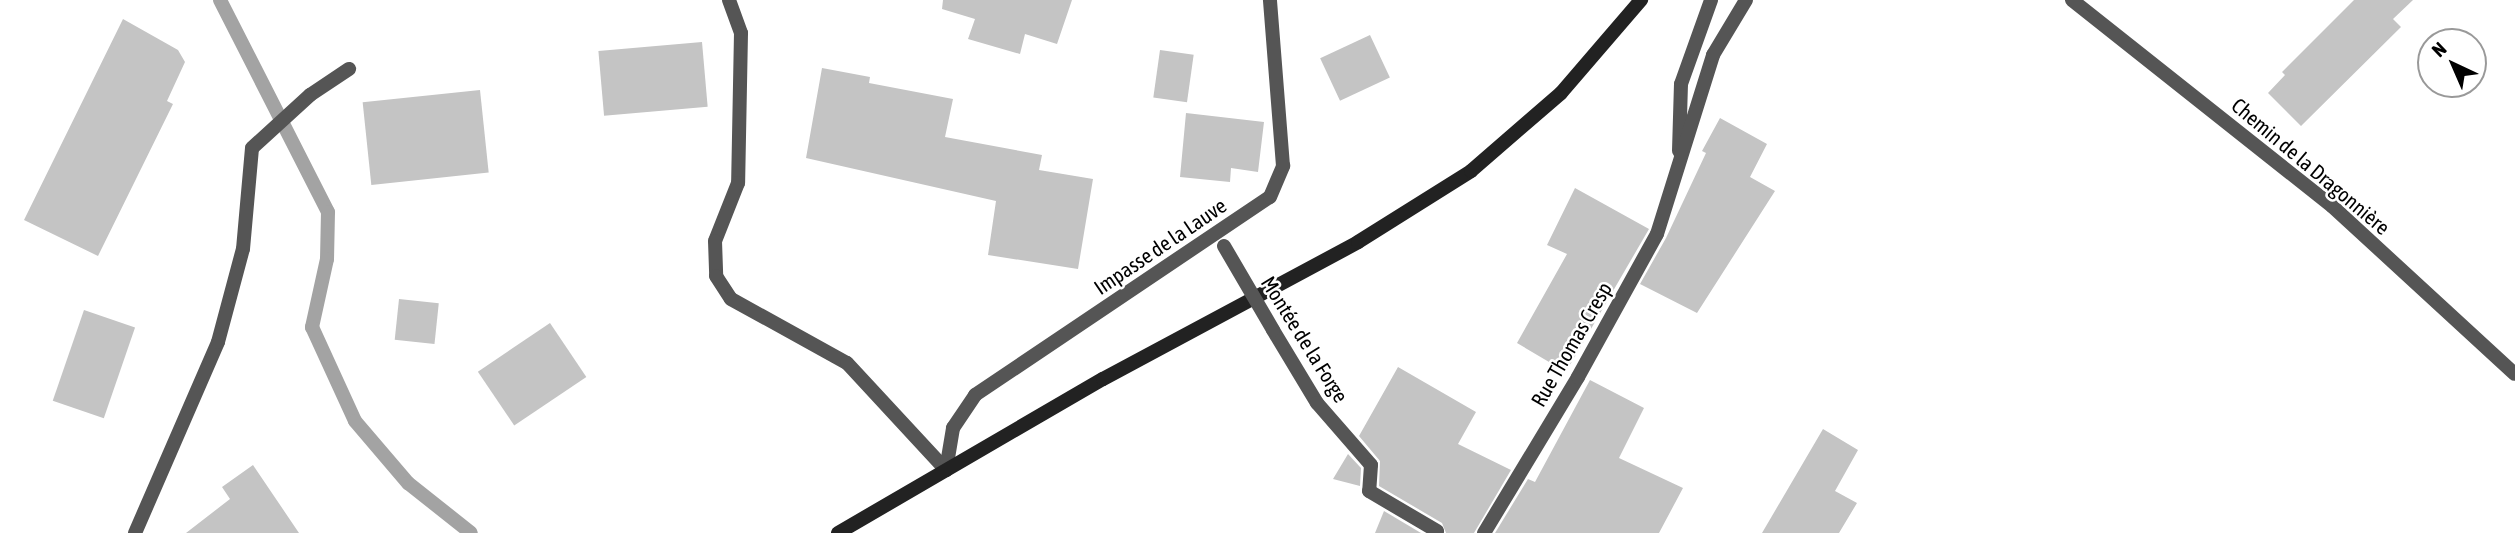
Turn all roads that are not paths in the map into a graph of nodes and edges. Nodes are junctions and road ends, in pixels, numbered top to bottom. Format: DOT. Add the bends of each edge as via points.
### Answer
graph roads {
  1 [pos="729,0"];
  2 [pos="1270,0"];
  3 [pos="1641,0"];
  4 [pos="1711,0"];
  5 [pos="1746,0"];
  6 [pos="2072,0"];
  7 [pos="349,69"];
  8 [pos="1679,168"];
  9 [pos="1224,246"];
  10 [pos="2515,373"];
  11 [pos="946,470"];
  12 [pos="1437,531"];
  13 [pos="135,533"];
  14 [pos="838,533"];
  15 [pos="1484,533"];
  1 -- 11 [label="street" via="741,33 738,183 715,242 716,276 732,299 847,363"];
  2 -- 11 [label="street, Impasse de la Lauve" via="1283,166 1270,197 975,395 953,428"];
  3 -- 11 [label="main road" via="1561,93 1471,171 1358,242 1103,379"];
  4 -- 8 [label="street" via="1681,84"];
  5 -- 8 [label="street" via="1713,55"];
  6 -- 10 [label="street, Chemin de la Dragonnière" via="2332,206"];
  7 -- 13 [label="street" via="310,95 252,148 243,249 218,342"];
  8 -- 15 [label="street, Rue Thomas Cresp" via="1657,234"];
  9 -- 12 [label="street, Montée de la Forge, bridge" via="1317,403 1371,465 1370,491"];
  11 -- 14 [label="main road"];
}
